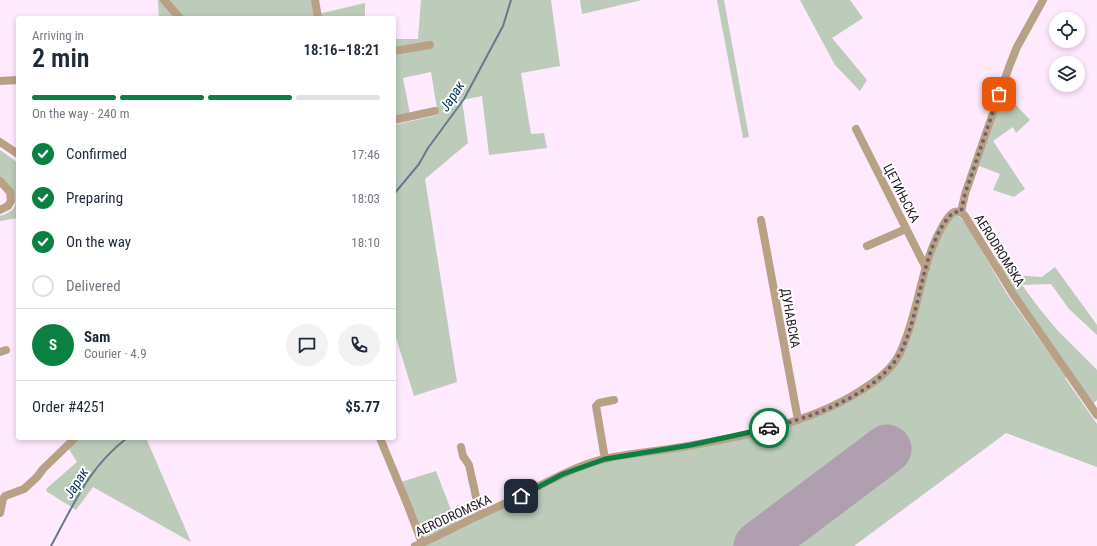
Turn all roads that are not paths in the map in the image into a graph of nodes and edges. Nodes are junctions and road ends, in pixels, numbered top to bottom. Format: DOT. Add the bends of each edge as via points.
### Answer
graph roads {
  1 [pos="164,0"];
  2 [pos="316,0"];
  3 [pos="1043,0"];
  4 [pos="178,16"];
  5 [pos="318,16"];
  6 [pos="430,45"];
  7 [pos="396,51"];
  8 [pos="16,80"];
  9 [pos="0,81"];
  10 [pos="435,111"];
  11 [pos="396,120"];
  12 [pos="856,129"];
  13 [pos="0,142"];
  14 [pos="16,153"];
  15 [pos="0,181"];
  16 [pos="0,210"];
  17 [pos="961,212"];
  18 [pos="761,220"];
  19 [pos="906,229"];
  20 [pos="867,246"];
  21 [pos="926,268"];
  22 [pos="614,400"];
  23 [pos="1097,415"];
  24 [pos="798,420"];
  25 [pos="72,440"];
  26 [pos="381,440"];
  27 [pos="461,447"];
  28 [pos="605,459"];
  29 [pos="0,513"];
  30 [pos="480,515"];
  31 [pos="419,544"];
  1 -- 4 [label="street"];
  2 -- 5 [label="street"];
  3 -- 17 [label="street" via="1009,67"];
  6 -- 7 [label="street"];
  8 -- 9 [label="street"];
  10 -- 11 [label="street"];
  12 -- 19 [label="street, ЦЕТИЊСКА"];
  13 -- 14 [label="street"];
  15 -- 16 [label="street" via="10,192 11,201"];
  17 -- 21 [label="street, AERODROMSKA" via="951,214 943,226"];
  17 -- 23 [label="street, AERODROMSKA" via="1013,294"];
  18 -- 24 [label="street, ДУНАВСКА"];
  19 -- 20 [label="street"];
  19 -- 21 [label="street, ЦЕТИЊСКА"];
  21 -- 24 [label="street, AERODROMSKA" via="908,332 900,354 892,366 854,395"];
  22 -- 28 [label="street" via="596,406"];
  24 -- 28 [label="street, AERODROMSKA" via="698,444"];
  25 -- 29 [label="street" via="24,489 5,496"];
  26 -- 31 [label="street" via="408,506"];
  27 -- 30 [label="street" via="469,465"];
  28 -- 30 [label="street, AERODROMSKA" via="563,474"];
  30 -- 31 [label="street, AERODROMSKA"];
}
